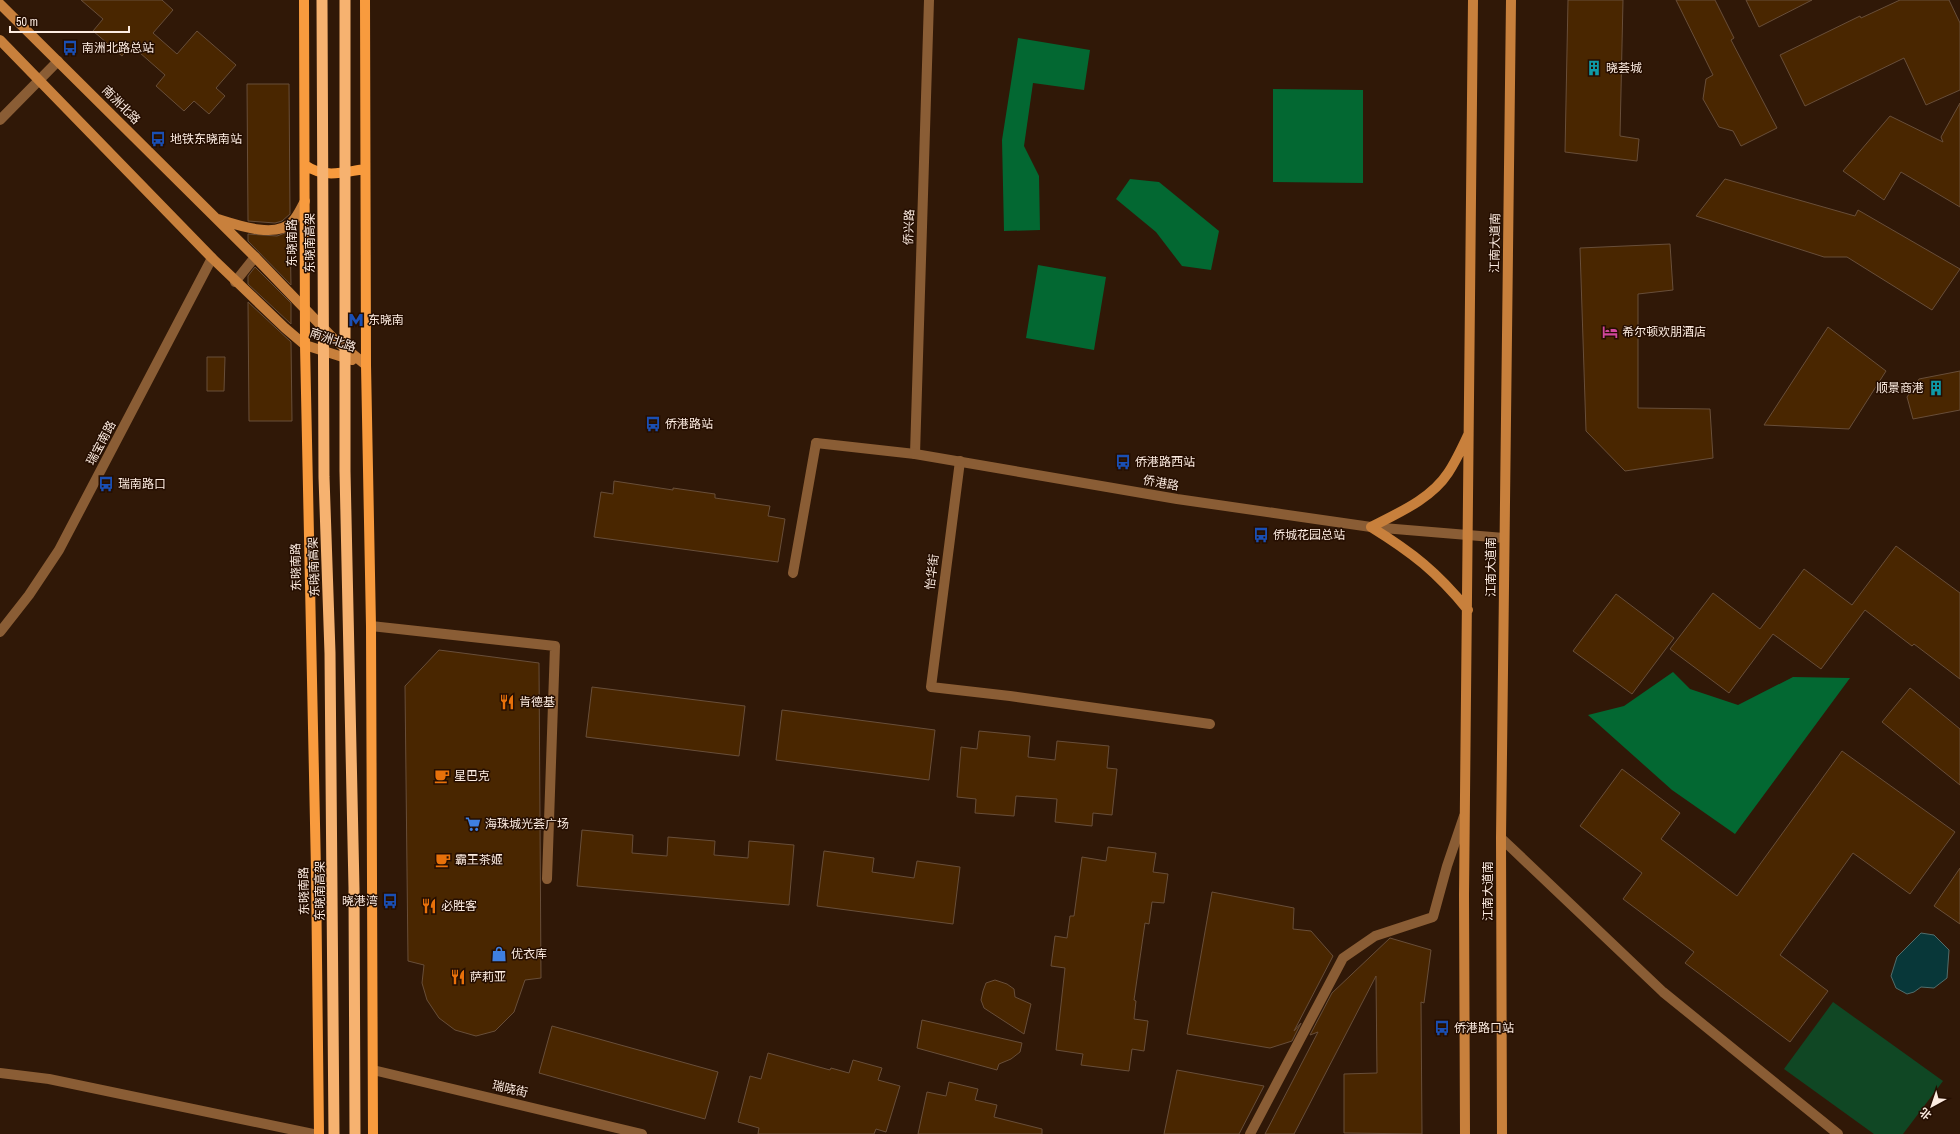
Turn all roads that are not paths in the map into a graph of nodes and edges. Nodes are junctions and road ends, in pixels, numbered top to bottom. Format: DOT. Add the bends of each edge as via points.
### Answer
graph roads {
  1 [pos="304,0"];
  2 [pos="322,0"];
  3 [pos="345,0"];
  4 [pos="365,0"];
  5 [pos="928,0"];
  6 [pos="1473,0"];
  7 [pos="1511,0"];
  8 [pos="0,4"];
  9 [pos="0,40"];
  10 [pos="58,62"];
  11 [pos="40,80"];
  12 [pos="0,120"];
  13 [pos="304,165"];
  14 [pos="365,169"];
  15 [pos="305,201"];
  16 [pos="216,219"];
  17 [pos="212,258"];
  18 [pos="255,258"];
  19 [pos="235,282"];
  20 [pos="305,309"];
  21 [pos="305,345"];
  22 [pos="366,365"];
  23 [pos="1470,432"];
  24 [pos="914,454"];
  25 [pos="960,461"];
  26 [pos="1372,527"];
  27 [pos="1469,535"];
  28 [pos="1504,538"];
  29 [pos="793,573"];
  30 [pos="1468,610"];
  31 [pos="370,626"];
  32 [pos="0,632"];
  33 [pos="1210,724"];
  34 [pos="1465,813"];
  35 [pos="1501,838"];
  36 [pos="547,879"];
  37 [pos="373,1070"];
  38 [pos="0,1073"];
  39 [pos="313,1134"];
  40 [pos="319,1134"];
  41 [pos="334,1134"];
  42 [pos="355,1134"];
  43 [pos="373,1134"];
  44 [pos="642,1134"];
  45 [pos="1250,1134"];
  46 [pos="1465,1134"];
  47 [pos="1502,1134"];
  48 [pos="1838,1134"];
  1 -- 13 [label="main road, 东晓南路"];
  2 -- 41 [label="highway, 东晓南高架, bridge" via="324,477 330,653"];
  3 -- 42 [label="highway, bridge" via="345,471 354,888"];
  4 -- 14 [label="main road"];
  5 -- 24 [label="street, 侨兴路"];
  6 -- 23 [label="main road, 江南大道南"];
  7 -- 28 [label="main road, 江南大道南"];
  8 -- 10 [label="main road, 南洲北路"];
  9 -- 11 [label="main road, 南洲北路"];
  10 -- 11 [label="street"];
  10 -- 16 [label="main road, 南洲北路"];
  11 -- 12 [label="street"];
  11 -- 17 [label="main road, 南洲北路"];
  13 -- 14 [label="main road" via="329,174"];
  13 -- 15 [label="main road, 东晓南路"];
  14 -- 22 [label="main road"];
  15 -- 16 [label="main road" via="291,223 280,229 247,228"];
  15 -- 20 [label="main road, 东晓南路"];
  16 -- 18 [label="main road, 南洲北路"];
  17 -- 19 [label="main road, 南洲北路"];
  17 -- 32 [label="street, 瑞宝南路" via="58,550 29,595"];
  18 -- 19 [label="street"];
  18 -- 20 [label="main road, 南洲北路"];
  19 -- 21 [label="main road, 南洲北路"];
  20 -- 21 [label="main road, 东晓南路"];
  20 -- 22 [label="main road, 南洲北路" via="334,339"];
  21 -- 22 [label="main road, 南洲北路"];
  21 -- 40 [label="main road, 东晓南路" via="317,879"];
  22 -- 31 [label="main road"];
  23 -- 26 [label="main road" via="1448,474 1436,488"];
  23 -- 27 [label="main road, 江南大道南"];
  24 -- 25 [label="street, 侨港路"];
  24 -- 29 [label="street, 侨港路" via="816,443"];
  25 -- 26 [label="street, 侨港路" via="1177,499"];
  25 -- 33 [label="street, 怡华街" via="931,687"];
  26 -- 27 [label="street, 侨港路"];
  26 -- 30 [label="main road" via="1427,565"];
  27 -- 28 [label="street, 侨港路"];
  27 -- 30 [label="main road, 江南大道南"];
  28 -- 35 [label="main road, 江南大道南"];
  30 -- 34 [label="main road, 江南大道南"];
  31 -- 36 [label="street" via="555,646"];
  31 -- 37 [label="main road"];
  34 -- 45 [label="street" via="1433,917 1375,936 1343,958"];
  34 -- 46 [label="main road, 江南大道南"];
  35 -- 47 [label="main road, 江南大道南"];
  35 -- 48 [label="street" via="1663,992"];
  37 -- 43 [label="main road"];
  37 -- 44 [label="street, 瑞晓街"];
  38 -- 39 [label="street" via="49,1079"];
}
